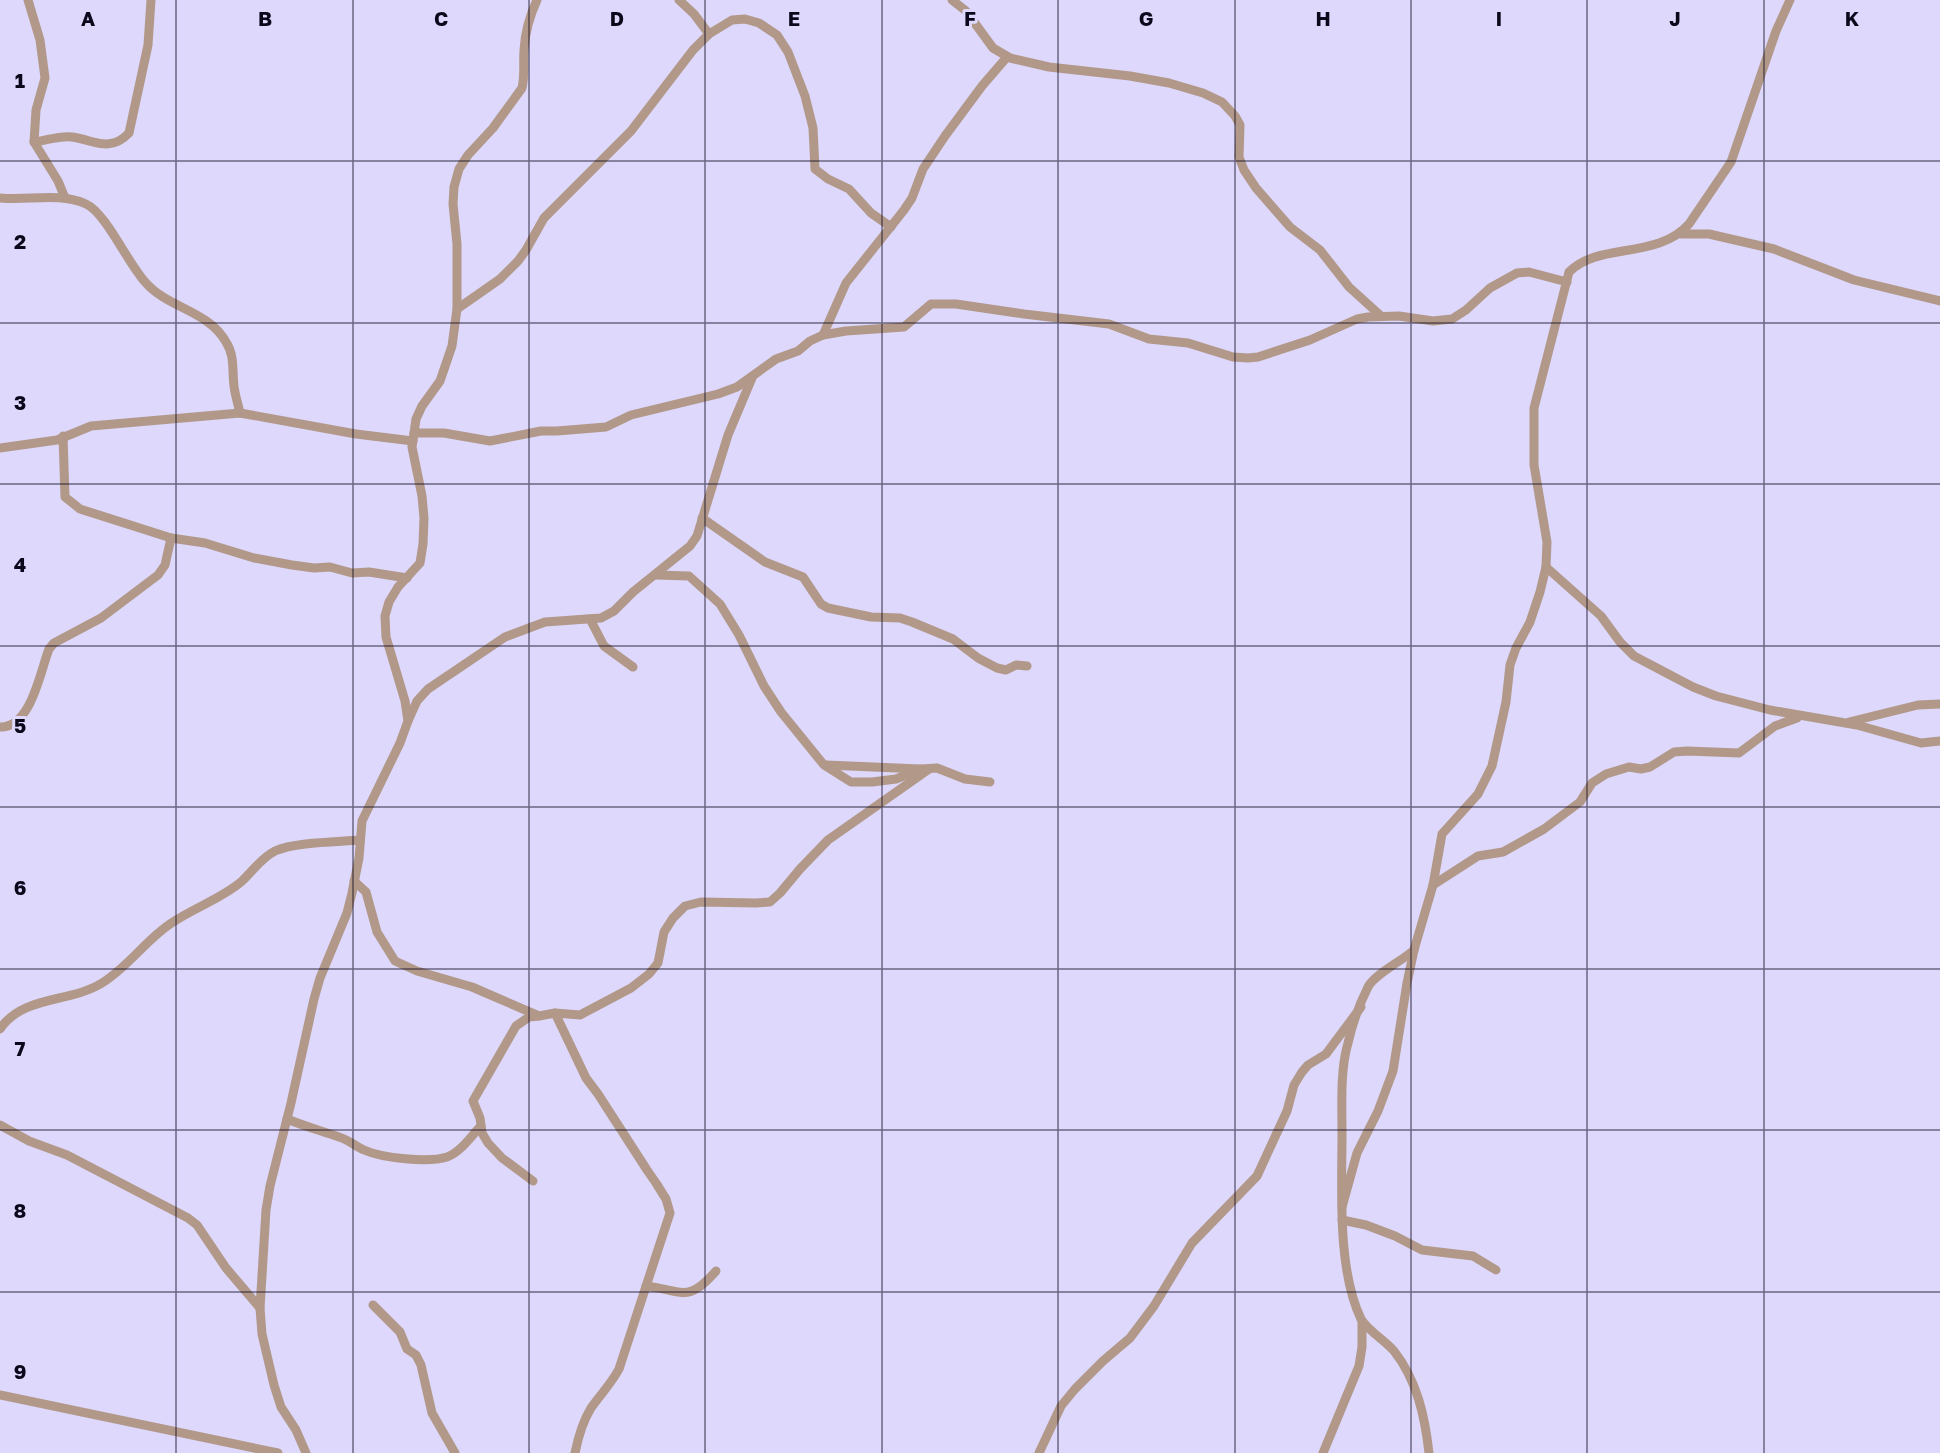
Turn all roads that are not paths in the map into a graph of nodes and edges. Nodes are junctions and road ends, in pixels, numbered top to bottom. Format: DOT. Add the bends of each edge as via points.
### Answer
graph roads {
  1 [pos="28,0"];
  2 [pos="151,0"];
  3 [pos="537,0"];
  4 [pos="679,0"];
  5 [pos="952,0"];
  6 [pos="1790,0"];
  7 [pos="710,34"];
  8 [pos="1007,57"];
  9 [pos="34,142"];
  10 [pos="0,198"];
  11 [pos="65,198"];
  12 [pos="891,227"];
  13 [pos="1681,234"];
  14 [pos="1567,282"];
  15 [pos="1940,301"];
  16 [pos="457,309"];
  17 [pos="1381,316"];
  18 [pos="824,335"];
  19 [pos="752,378"];
  20 [pos="240,413"];
  21 [pos="63,436"];
  22 [pos="413,437"];
  23 [pos="0,448"];
  24 [pos="702,518"];
  25 [pos="171,538"];
  26 [pos="1546,567"];
  27 [pos="656,575"];
  28 [pos="407,578"];
  29 [pos="590,619"];
  30 [pos="1027,666"];
  31 [pos="633,667"];
  32 [pos="1940,704"];
  33 [pos="1802,717"];
  34 [pos="408,720"];
  35 [pos="1843,723"];
  36 [pos="0,727"];
  37 [pos="1940,741"];
  38 [pos="824,765"];
  39 [pos="925,769"];
  40 [pos="990,782"];
  41 [pos="360,840"];
  42 [pos="354,881"];
  43 [pos="1433,885"];
  44 [pos="1414,950"];
  45 [pos="1361,1007"];
  46 [pos="555,1013"];
  47 [pos="539,1016"];
  48 [pos="0,1029"];
  49 [pos="286,1119"];
  50 [pos="0,1125"];
  51 [pos="481,1126"];
  52 [pos="533,1181"];
  53 [pos="1342,1207"];
  54 [pos="1342,1220"];
  55 [pos="1496,1270"];
  56 [pos="716,1271"];
  57 [pos="646,1286"];
  58 [pos="373,1305"];
  59 [pos="260,1308"];
  60 [pos="1362,1321"];
  61 [pos="0,1395"];
  62 [pos="278,1453"];
  63 [pos="306,1453"];
  64 [pos="455,1453"];
  65 [pos="575,1453"];
  66 [pos="1039,1453"];
  67 [pos="1323,1453"];
  68 [pos="1429,1453"];
  1 -- 9 [label="street" via="45,64"];
  2 -- 9 [label="street" via="148,45 129,133 109,144 70,137"];
  3 -- 16 [label="street" via="524,49 522,88 468,155 454,187"];
  4 -- 7 [label="street"];
  5 -- 8 [label="street" via="966,11 993,48"];
  6 -- 13 [label="street" via="1731,162"];
  7 -- 12 [label="street" via="732,20 745,19 777,34 805,96 815,137 815,169 849,189 871,213"];
  7 -- 16 [label="street" via="693,50 631,131 544,218 518,261 500,279"];
  8 -- 12 [label="street" via="945,136 923,170 912,198"];
  8 -- 17 [label="street" via="1049,67 1169,83 1222,102 1240,125 1239,157 1256,188"];
  9 -- 11 [label="street"];
  10 -- 11 [label="street"];
  11 -- 20 [label="street" via="94,208 148,286 208,321 226,340 232,355"];
  12 -- 18 [label="street" via="846,283"];
  13 -- 14 [label="street" via="1656,245 1581,263 1569,272"];
  13 -- 15 [label="street" via="1709,234 1774,249 1854,280"];
  14 -- 17 [label="street" via="1529,272 1516,273 1452,319"];
  14 -- 26 [label="street" via="1534,408 1534,465"];
  16 -- 22 [label="street" via="446,365 416,419"];
  17 -- 18 [label="street" via="1357,319 1310,340 1243,358 1188,343 1149,339 1108,324 956,304 931,304 904,327"];
  18 -- 19 [label="street" via="776,359"];
  19 -- 22 [label="street" via="718,394 632,415 606,427 541,430 490,441 444,433"];
  19 -- 24 [label="street" via="728,435"];
  20 -- 21 [label="street" via="91,426"];
  20 -- 22 [label="street" via="356,434"];
  21 -- 23 [label="street" via="48,442"];
  21 -- 25 [label="street" via="65,497 72,504"];
  22 -- 28 [label="street" via="424,518 420,563"];
  24 -- 27 [label="street" via="690,546"];
  24 -- 30 [label="street" via="765,562 803,577 820,604 828,608 900,618 953,639 997,668"];
  25 -- 28 [label="street" via="292,565"];
  25 -- 36 [label="street" via="165,565 158,575 101,618 49,649 26,711 11,726"];
  26 -- 33 [label="street" via="1601,616 1634,656 1647,664 1716,696"];
  26 -- 43 [label="street" via="1530,622 1510,665 1492,766 1478,794 1442,834"];
  27 -- 29 [label="street" via="614,611"];
  27 -- 38 [label="street" via="689,576 720,604 764,686"];
  28 -- 34 [label="street" via="389,602 385,623"];
  29 -- 31 [label="street" via="604,646"];
  29 -- 34 [label="street" via="545,622 505,637 428,689"];
  32 -- 35 [label="street" via="1918,705"];
  33 -- 35 [label="street"];
  33 -- 43 [label="street" via="1775,726 1739,753 1674,752 1648,768 1629,767 1606,774 1592,783 1580,802 1544,829 1503,852 1478,856"];
  34 -- 41 [label="street" via="396,753 366,810"];
  35 -- 37 [label="street" via="1921,743"];
  38 -- 39 [label="street"];
  38 -- 39 [label="street" via="851,782 896,779"];
  39 -- 40 [label="street" via="937,768 964,779"];
  39 -- 46 [label="street" via="828,840 770,902 701,902 685,906 664,932 658,963 641,982 580,1015"];
  41 -- 42 [label="street"];
  41 -- 48 [label="street" via="272,852 226,892 155,935 100,984 34,1004"];
  42 -- 47 [label="street" via="366,892 377,932 395,961 472,987"];
  42 -- 49 [label="street" via="347,913 314,999"];
  43 -- 44 [label="street"];
  44 -- 45 [label="street" via="1373,981"];
  44 -- 53 [label="street" via="1393,1071 1358,1153"];
  45 -- 53 [label="street" via="1347,1044 1342,1093"];
  45 -- 66 [label="street" via="1326,1054 1302,1072 1257,1176 1192,1243 1130,1338 1061,1406"];
  46 -- 47 [label="street"];
  46 -- 57 [label="street" via="586,1078 670,1209"];
  47 -- 51 [label="street" via="529,1017 516,1026 473,1100"];
  49 -- 51 [label="street" via="348,1140 363,1150 423,1159 447,1157"];
  49 -- 59 [label="street" via="266,1210"];
  50 -- 59 [label="street" via="188,1218"];
  51 -- 52 [label="street" via="495,1151"];
  53 -- 54 [label="street"];
  54 -- 55 [label="street" via="1376,1228 1422,1250 1473,1256"];
  54 -- 60 [label="street" via="1352,1290"];
  56 -- 57 [label="street" via="692,1292"];
  57 -- 65 [label="street" via="619,1369 591,1408"];
  58 -- 64 [label="street" via="400,1332 407,1349 421,1365 432,1413"];
  59 -- 63 [label="street" via="274,1385 281,1407"];
  60 -- 67 [label="street" via="1359,1366"];
  60 -- 68 [label="street" via="1394,1351 1416,1391"];
  61 -- 62 [label="street"];
}
